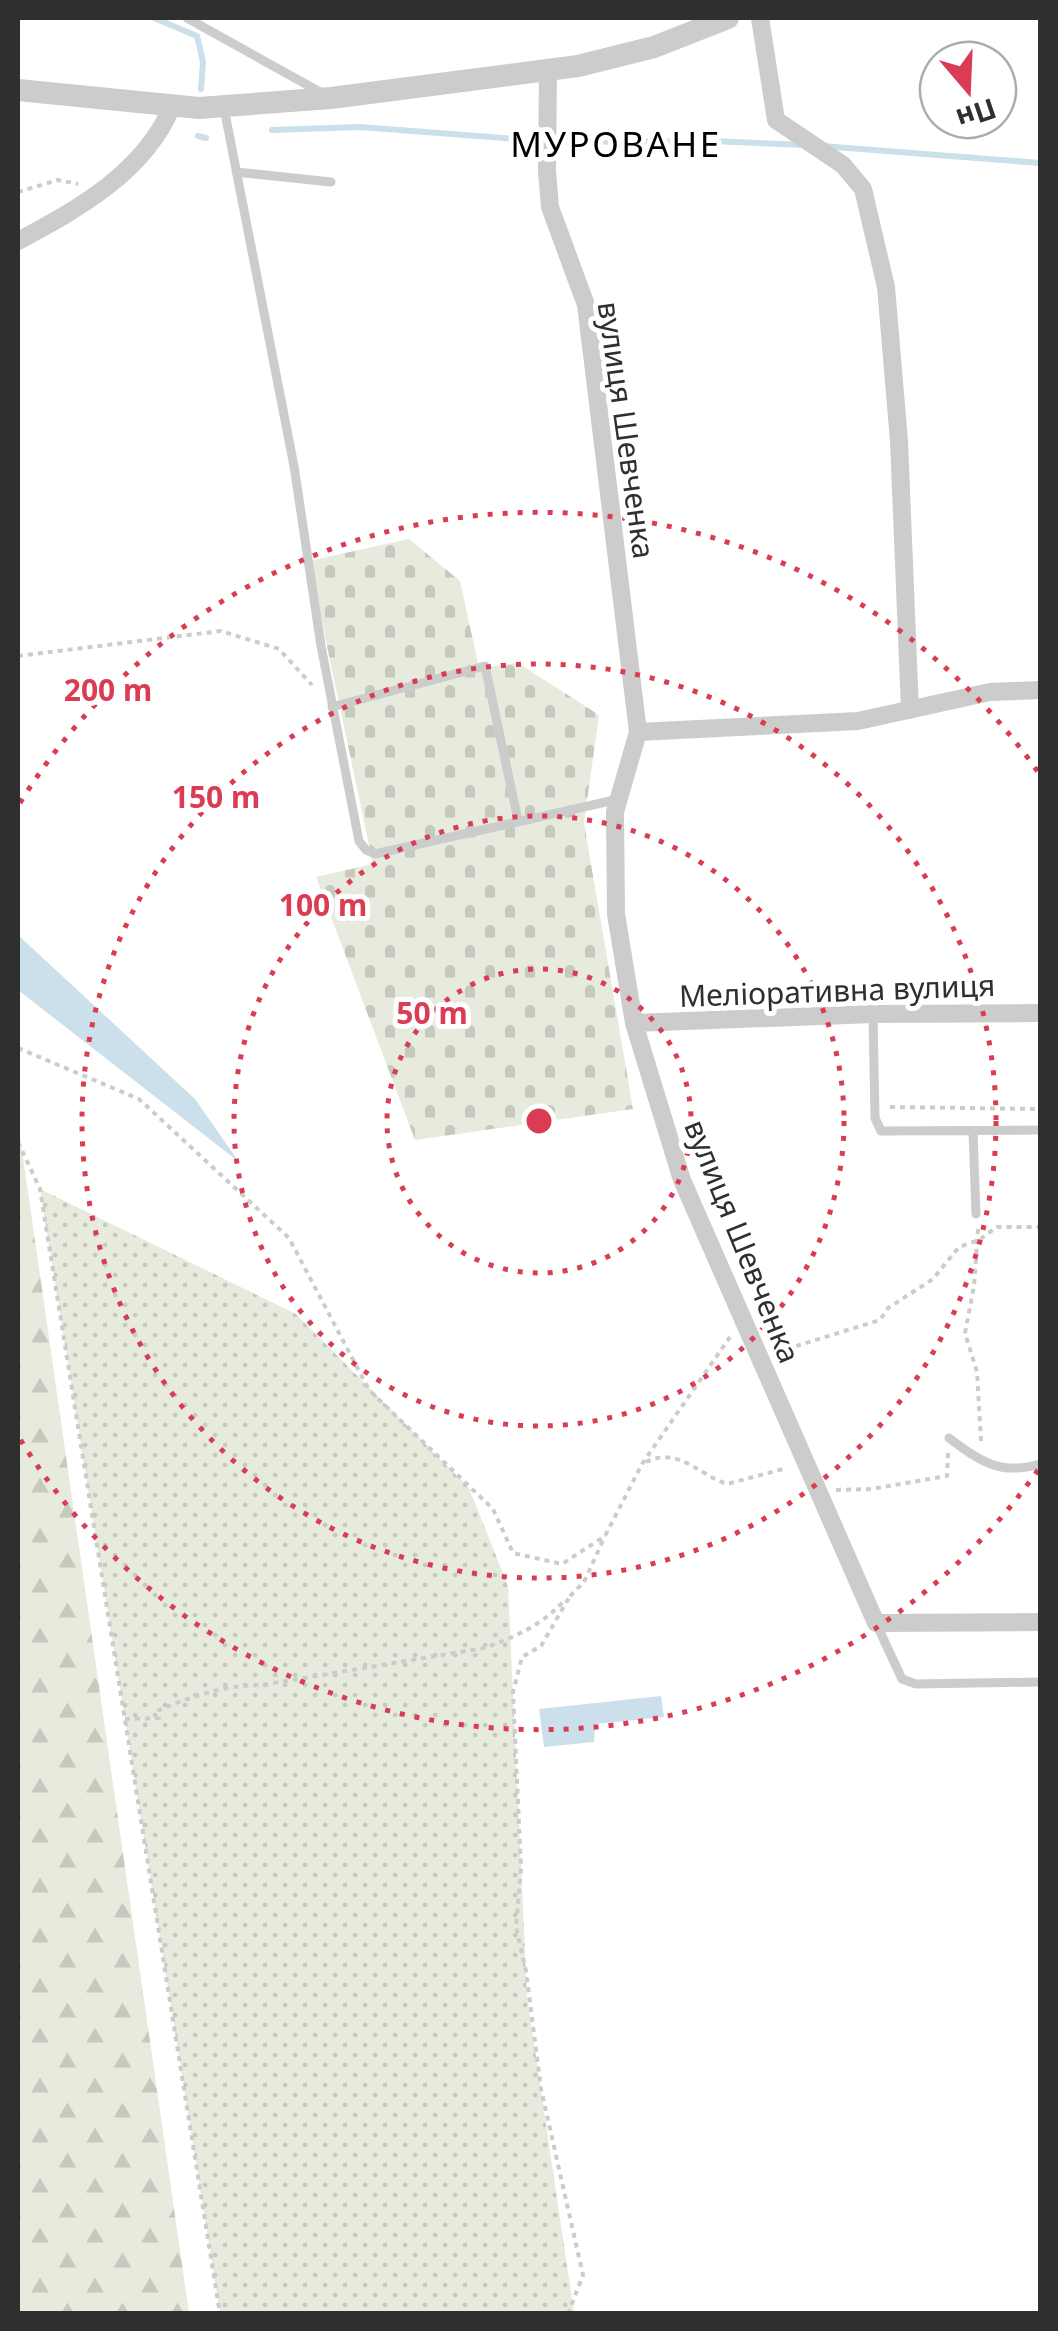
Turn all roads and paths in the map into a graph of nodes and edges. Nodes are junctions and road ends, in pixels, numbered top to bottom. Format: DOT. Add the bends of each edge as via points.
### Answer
graph roads {
  1 [pos="187,18"];
  2 [pos="728,18"];
  3 [pos="760,18"];
  4 [pos="548,72"];
  5 [pos="18,90"];
  6 [pos="332,98"];
  7 [pos="172,106"];
  8 [pos="224,108"];
  9 [pos="236,172"];
  10 [pos="331,182"];
  11 [pos="102,188"];
  12 [pos="18,192"];
  13 [pos="18,241"];
  14 [pos="18,656"];
  15 [pos="1040,690"];
  16 [pos="332,707"];
  17 [pos="910,710"];
  18 [pos="638,732"];
  19 [pos="619,799"];
  20 [pos="518,820"];
  21 [pos="1040,1013"];
  22 [pos="874,1014"];
  23 [pos="634,1024"];
  24 [pos="18,1048"];
  25 [pos="874,1107"];
  26 [pos="1040,1109"];
  27 [pos="1037,1130"];
  28 [pos="973,1132"];
  29 [pos="18,1142"];
  30 [pos="1040,1145"];
  31 [pos="976,1214"];
  32 [pos="1040,1227"];
  33 [pos="979,1240"];
  34 [pos="743,1319"];
  35 [pos="760,1357"];
  36 [pos="949,1438"];
  37 [pos="806,1463"];
  38 [pos="642,1464"];
  39 [pos="985,1464"];
  40 [pos="1040,1464"];
  41 [pos="818,1490"];
  42 [pos="605,1536"];
  43 [pos="570,1596"];
  44 [pos="1040,1622"];
  45 [pos="876,1624"];
  46 [pos="1040,1682"];
  47 [pos="124,1719"];
  48 [pos="220,2314"];
  49 [pos="568,2314"];
  1 -- 6 [label="lane"];
  2 -- 4 [label="street" via="614,59"];
  3 -- 17 [label="street" via="776,120 843,165 863,189 886,287"];
  4 -- 6 [label="street"];
  4 -- 18 [label="street, вулиця Шевченка" via="550,207 586,305"];
  5 -- 7 [label="street"];
  6 -- 8 [label="street"];
  7 -- 8 [label="street"];
  7 -- 11 [label="street" via="149,149"];
  8 -- 9 [label="lane"];
  9 -- 10 [label="lane"];
  9 -- 16 [label="lane" via="294,466"];
  11 -- 12 [label="path" via="58,180"];
  11 -- 13 [label="street"];
  14 -- 16 [label="path" via="221,631 279,649"];
  15 -- 17 [label="street" via="990,692"];
  16 -- 20 [label="lane" via="358,841 366,850 375,854"];
  16 -- 20 [label="lane" via="484,666"];
  17 -- 18 [label="street" via="858,722"];
  18 -- 19 [label="street, вулиця Шевченка"];
  19 -- 20 [label="lane"];
  19 -- 23 [label="street, вулиця Шевченка" via="616,914"];
  21 -- 22 [label="street, Меліоративна вулиця"];
  22 -- 23 [label="street, Меліоративна вулиця"];
  22 -- 25 [label="lane"];
  23 -- 34 [label="street, вулиця Шевченка" via="682,1180"];
  24 -- 42 [label="path" via="140,1099 289,1238 369,1390 493,1509 513,1553 562,1564"];
  25 -- 26 [label="path"];
  25 -- 28 [label="lane" via="881,1131"];
  27 -- 28 [label="lane"];
  27 -- 30 [label="lane"];
  28 -- 31 [label="lane"];
  29 -- 47 [label="path" via="40,1189"];
  31 -- 33 [label="path"];
  32 -- 33 [label="path" via="997,1227"];
  33 -- 35 [label="path" via="958,1246 933,1280 880,1320"];
  33 -- 39 [label="path" via="965,1333 977,1372"];
  34 -- 35 [label="street, вулиця Шевченка"];
  34 -- 38 [label="path"];
  35 -- 37 [label="street, вулиця Шевченка"];
  36 -- 39 [label="lane"];
  36 -- 41 [label="path" via="947,1476"];
  37 -- 38 [label="path" via="728,1484 674,1457"];
  37 -- 41 [label="street, вулиця Шевченка"];
  38 -- 42 [label="path"];
  39 -- 40 [label="lane" via="1021,1470"];
  41 -- 45 [label="street, вулиця Шевченка"];
  42 -- 43 [label="path" via="584,1582"];
  43 -- 47 [label="path" via="546,1620 484,1648 234,1685 194,1695 160,1710 159,1718"];
  43 -- 49 [label="path" via="541,1646 522,1657 512,1692 521,1869 516,1926 541,2090 583,2274"];
  44 -- 45 [label="street"];
  45 -- 46 [label="lane" via="902,1679 916,1684"];
  47 -- 48 [label="path"];
}
